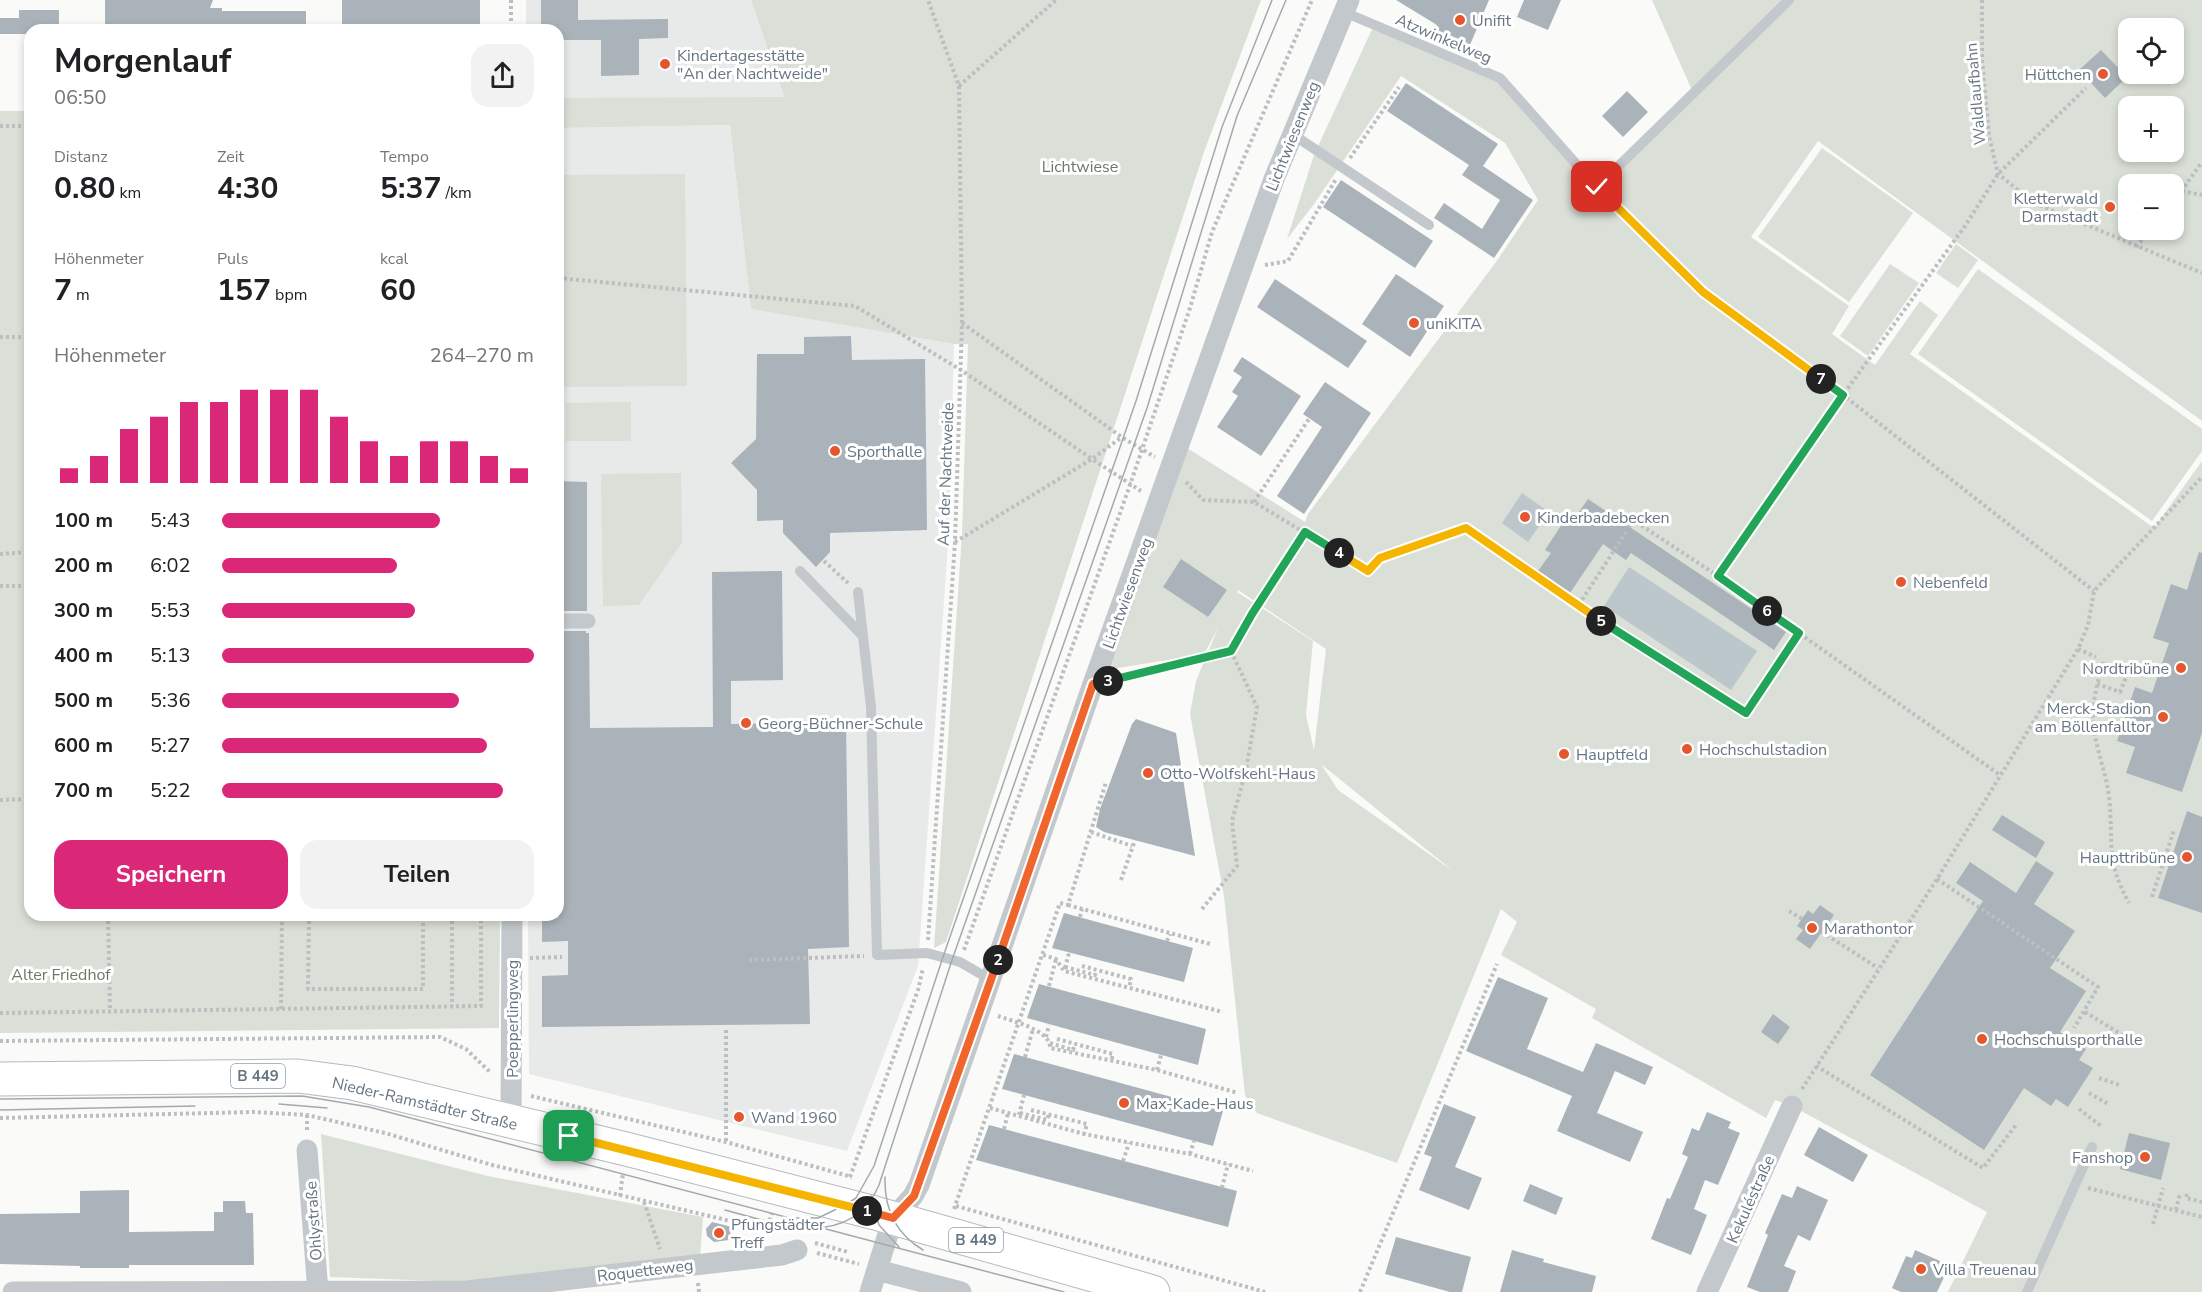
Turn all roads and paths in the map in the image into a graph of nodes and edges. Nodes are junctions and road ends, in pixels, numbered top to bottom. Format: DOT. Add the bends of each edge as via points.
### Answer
graph roads {
  1 [pos="511,0"];
  2 [pos="928,0"];
  3 [pos="1056,0"];
  4 [pos="1312,0"];
  5 [pos="1789,0"];
  6 [pos="1982,0"];
  7 [pos="1346,6"];
  8 [pos="512,24"];
  9 [pos="959,87"];
  10 [pos="1399,87"];
  11 [pos="2086,88"];
  12 [pos="0,126"];
  13 [pos="24,126"];
  14 [pos="1292,134"];
  15 [pos="2202,162"];
  16 [pos="1344,167"];
  17 [pos="1998,174"];
  18 [pos="1595,186"];
  19 [pos="2184,188"];
  20 [pos="2184,191"];
  21 [pos="2202,195"];
  22 [pos="1430,225"];
  23 [pos="2142,240"];
  24 [pos="2136,247"];
  25 [pos="1242,270"];
  26 [pos="2202,273"];
  27 [pos="564,279"];
  28 [pos="962,323"];
  29 [pos="0,337"];
  30 [pos="24,337"];
  31 [pos="961,370"];
  32 [pos="1843,395"];
  33 [pos="1310,419"];
  34 [pos="1122,437"];
  35 [pos="1142,450"];
  36 [pos="1092,459"];
  37 [pos="1173,466"];
  38 [pos="2202,477"];
  39 [pos="1131,485"];
  40 [pos="1160,502"];
  41 [pos="1254,502"];
  42 [pos="1629,526"];
  43 [pos="1305,532"];
  44 [pos="1626,532"];
  45 [pos="955,542"];
  46 [pos="24,552"];
  47 [pos="0,554"];
  48 [pos="824,561"];
  49 [pos="800,571"];
  50 [pos="839,575"];
  51 [pos="1718,576"];
  52 [pos="0,586"];
  53 [pos="24,586"];
  54 [pos="2094,591"];
  55 [pos="858,592"];
  56 [pos="1578,606"];
  57 [pos="564,621"];
  58 [pos="588,621"];
  59 [pos="1799,633"];
  60 [pos="863,636"];
  61 [pos="2078,649"];
  62 [pos="1231,651"];
  63 [pos="2096,657"];
  64 [pos="2104,662"];
  65 [pos="2125,669"];
  66 [pos="1093,684"];
  67 [pos="2097,684"];
  68 [pos="2000,775"];
  69 [pos="1106,782"];
  70 [pos="24,799"];
  71 [pos="0,800"];
  72 [pos="2174,830"];
  73 [pos="1091,832"];
  74 [pos="1135,840"];
  75 [pos="1132,846"];
  76 [pos="1937,879"];
  77 [pos="1120,880"];
  78 [pos="2152,897"];
  79 [pos="2129,903"];
  80 [pos="1068,905"];
  81 [pos="1082,909"];
  82 [pos="1202,909"];
  83 [pos="1789,911"];
  84 [pos="1080,917"];
  85 [pos="1802,919"];
  86 [pos="108,921"];
  87 [pos="282,921"];
  88 [pos="309,921"];
  89 [pos="423,921"];
  90 [pos="452,921"];
  91 [pos="481,921"];
  92 [pos="512,921"];
  93 [pos="1822,932"];
  94 [pos="1170,934"];
  95 [pos="1167,941"];
  96 [pos="1210,944"];
  97 [pos="927,953"];
  98 [pos="1069,953"];
  99 [pos="1043,955"];
  100 [pos="856,956"];
  101 [pos="562,957"];
  102 [pos="512,958"];
  103 [pos="1056,959"];
  104 [pos="749,960"];
  105 [pos="960,962"];
  106 [pos="1497,964"];
  107 [pos="1082,966"];
  108 [pos="1878,968"];
  109 [pos="1065,969"];
  110 [pos="1096,970"];
  111 [pos="991,980"];
  112 [pos="1048,986"];
  113 [pos="1129,988"];
  114 [pos="452,1006"];
  115 [pos="281,1009"];
  116 [pos="110,1011"];
  117 [pos="1223,1012"];
  118 [pos="2085,1012"];
  119 [pos="0,1013"];
  120 [pos="1018,1023"];
  121 [pos="1049,1025"];
  122 [pos="2074,1028"];
  123 [pos="1033,1029"];
  124 [pos="726,1030"];
  125 [pos="1046,1037"];
  126 [pos="1057,1039"];
  127 [pos="0,1041"];
  128 [pos="1050,1043"];
  129 [pos="2135,1043"];
  130 [pos="1075,1044"];
  131 [pos="1161,1055"];
  132 [pos="1025,1056"];
  133 [pos="1111,1062"];
  134 [pos="1816,1066"];
  135 [pos="1157,1070"];
  136 [pos="0,1079"];
  137 [pos="2101,1079"];
  138 [pos="2117,1084"];
  139 [pos="1238,1093"];
  140 [pos="1024,1095"];
  141 [pos="2091,1095"];
  142 [pos="2110,1105"];
  143 [pos="1792,1106"];
  144 [pos="512,1107"];
  145 [pos="990,1108"];
  146 [pos="2079,1109"];
  147 [pos="1031,1110"];
  148 [pos="1008,1113"];
  149 [pos="1019,1114"];
  150 [pos="1049,1114"];
  151 [pos="0,1118"];
  152 [pos="2016,1125"];
  153 [pos="2101,1126"];
  154 [pos="1004,1129"];
  155 [pos="1084,1134"];
  156 [pos="1194,1141"];
  157 [pos="726,1142"];
  158 [pos="1129,1143"];
  159 [pos="2092,1147"];
  160 [pos="307,1150"];
  161 [pos="1190,1154"];
  162 [pos="1123,1161"];
  163 [pos="1228,1164"];
  164 [pos="623,1166"];
  165 [pos="1253,1171"];
  166 [pos="2075,1185"];
  167 [pos="1222,1188"];
  168 [pos="2163,1188"];
  169 [pos="2180,1193"];
  170 [pos="2187,1194"];
  171 [pos="620,1196"];
  172 [pos="644,1202"];
  173 [pos="2202,1202"];
  174 [pos="944,1203"];
  175 [pos="955,1206"];
  176 [pos="2158,1206"];
  177 [pos="2176,1210"];
  178 [pos="2202,1217"];
  179 [pos="893,1218"];
  180 [pos="722,1219"];
  181 [pos="2153,1224"];
  182 [pos="797,1250"];
  183 [pos="667,1268"];
  184 [pos="877,1270"];
  185 [pos="318,1291"];
  186 [pos="13,1292"];
  187 [pos="467,1292"];
  188 [pos="870,1292"];
  189 [pos="961,1292"];
  190 [pos="1153,1292"];
  191 [pos="1265,1292"];
  192 [pos="1360,1292"];
  193 [pos="1707,1292"];
  194 [pos="2027,1292"];
  1 -- 8 [label="path"];
  2 -- 9 [label="path, Auf der Nachtweide"];
  3 -- 9 [label="path"];
  4 -- 35 [label="path" via="1212,232"];
  5 -- 18 [label="lane"];
  6 -- 17 [label="path, Waldlaufbahn" via="1982,59 1989,136"];
  7 -- 14 [label="street, Lichtwiesenweg"];
  7 -- 18 [label="lane, Atzwinkelweg" via="1500,78"];
  9 -- 28 [label="path, Auf der Nachtweide"];
  10 -- 16 [label="path"];
  11 -- 17 [label="path"];
  12 -- 13 [label="path"];
  14 -- 16 [label="lane"];
  14 -- 25 [label="street, Lichtwiesenweg"];
  15 -- 19 [label="path"];
  16 -- 22 [label="lane"];
  16 -- 25 [label="path" via="1288,261"];
  17 -- 24 [label="path" via="2034,203"];
  17 -- 32 [label="path"];
  18 -- 32 [label="path" via="1703,292"];
  20 -- 21 [label="path"];
  23 -- 24 [label="path"];
  24 -- 26 [label="path"];
  25 -- 37 [label="street, Lichtwiesenweg"];
  27 -- 31 [label="path" via="855,306"];
  28 -- 31 [label="path, Auf der Nachtweide"];
  28 -- 34 [label="path"];
  29 -- 30 [label="path"];
  31 -- 36 [label="path"];
  31 -- 45 [label="path, Auf der Nachtweide"];
  32 -- 51 [label="path"];
  32 -- 54 [label="path"];
  33 -- 41 [label="path"];
  34 -- 35 [label="path"];
  34 -- 36 [label="path"];
  35 -- 37 [label="path"];
  35 -- 39 [label="path"];
  36 -- 39 [label="path"];
  36 -- 45 [label="path"];
  37 -- 40 [label="street, Lichtwiesenweg"];
  37 -- 41 [label="path" via="1203,500"];
  38 -- 54 [label="path"];
  39 -- 40 [label="path"];
  39 -- 105 [label="path"];
  40 -- 66 [label="street, Lichtwiesenweg"];
  41 -- 43 [label="path"];
  42 -- 51 [label="path" via="1634,520"];
  43 -- 56 [label="path" via="1368,571 1380,558 1466,528"];
  43 -- 62 [label="path"];
  44 -- 56 [label="path"];
  45 -- 97 [label="path, Auf der Nachtweide"];
  46 -- 47 [label="path"];
  48 -- 50 [label="path"];
  49 -- 60 [label="lane"];
  51 -- 59 [label="path"];
  52 -- 53 [label="path"];
  54 -- 61 [label="path" via="2088,625"];
  55 -- 60 [label="lane"];
  56 -- 59 [label="path" via="1746,713"];
  57 -- 58 [label="street"];
  59 -- 68 [label="path"];
  60 -- 97 [label="lane" via="872,707 877,955"];
  61 -- 63 [label="path"];
  61 -- 68 [label="path"];
  62 -- 66 [label="path"];
  62 -- 82 [label="path" via="1257,707 1232,821 1237,866"];
  64 -- 67 [label="path"];
  65 -- 67 [label="path" via="2128,670 2120,692"];
  66 -- 111 [label="street, Lichtwiesenweg"];
  67 -- 79 [label="path" via="2093,717 2109,799 2112,861"];
  68 -- 76 [label="path"];
  69 -- 73 [label="path"];
  70 -- 71 [label="path"];
  72 -- 78 [label="path"];
  73 -- 75 [label="path"];
  73 -- 80 [label="path"];
  74 -- 75 [label="path"];
  75 -- 77 [label="path"];
  76 -- 108 [label="path"];
  76 -- 118 [label="path" via="2098,987"];
  80 -- 81 [label="path"];
  80 -- 99 [label="path" via="1060,903"];
  81 -- 84 [label="path"];
  81 -- 94 [label="path"];
  83 -- 85 [label="path"];
  86 -- 116 [label="path"];
  87 -- 115 [label="path"];
  88 -- 89 [label="path" via="308,989 423,989"];
  90 -- 114 [label="path"];
  91 -- 114 [label="path" via="481,1006"];
  92 -- 102 [label="street, Poepperlingweg"];
  93 -- 108 [label="path"];
  94 -- 95 [label="path"];
  94 -- 96 [label="path"];
  97 -- 105 [label="lane"];
  97 -- 157 [label="path, Auf der Nachtweide" via="918,990 850,1177"];
  98 -- 109 [label="path"];
  99 -- 103 [label="path"];
  99 -- 120 [label="path"];
  100 -- 104 [label="path"];
  101 -- 102 [label="path"];
  102 -- 144 [label="street, Poepperlingweg"];
  103 -- 109 [label="path"];
  103 -- 112 [label="path"];
  105 -- 111 [label="lane"];
  106 -- 192 [label="path"];
  107 -- 110 [label="path"];
  108 -- 134 [label="path"];
  109 -- 110 [label="path" via="1095,975"];
  109 -- 113 [label="path"];
  110 -- 113 [label="path" via="1131,980"];
  111 -- 179 [label="street, Lichtwiesenweg" via="919,1185"];
  113 -- 117 [label="path"];
  114 -- 115 [label="path"];
  115 -- 116 [label="path"];
  116 -- 119 [label="path"];
  118 -- 122 [label="path"];
  118 -- 129 [label="path"];
  120 -- 123 [label="path"];
  120 -- 145 [label="path"];
  121 -- 125 [label="path"];
  123 -- 125 [label="path"];
  123 -- 132 [label="path"];
  124 -- 157 [label="path"];
  125 -- 128 [label="path"];
  126 -- 130 [label="path"];
  127 -- 144 [label="path" via="440,1037 466,1049"];
  128 -- 130 [label="path" via="1073,1050"];
  128 -- 133 [label="path" via="1050,1048"];
  130 -- 133 [label="path" via="1113,1054"];
  131 -- 135 [label="path"];
  133 -- 135 [label="path"];
  134 -- 143 [label="path"];
  134 -- 152 [label="path" via="1983,1168"];
  135 -- 139 [label="path"];
  136 -- 144 [label="main road, Nieder-Ramstädter Straße / B 449" via="298,1076"];
  137 -- 138 [label="path"];
  140 -- 149 [label="path"];
  141 -- 142 [label="path"];
  143 -- 193 [label="street, Kekuléstraße"];
  144 -- 157 [label="path"];
  144 -- 179 [label="main road, Nieder-Ramstädter Straße / B 449" via="626,1149"];
  145 -- 148 [label="path"];
  145 -- 175 [label="path"];
  146 -- 153 [label="path"];
  147 -- 150 [label="path"];
  148 -- 149 [label="path"];
  148 -- 154 [label="path"];
  149 -- 150 [label="path" via="1047,1120"];
  149 -- 155 [label="path"];
  150 -- 155 [label="path" via="1087,1124"];
  151 -- 171 [label="path" via="253,1112 307,1115"];
  155 -- 158 [label="path"];
  156 -- 161 [label="path"];
  158 -- 161 [label="path"];
  158 -- 162 [label="path"];
  159 -- 166 [label="lane"];
  160 -- 185 [label="street, Ohlystraße"];
  161 -- 163 [label="path"];
  163 -- 165 [label="path"];
  163 -- 167 [label="path"];
  164 -- 171 [label="path"];
  166 -- 176 [label="path"];
  166 -- 194 [label="lane"];
  168 -- 176 [label="path"];
  169 -- 177 [label="path"];
  170 -- 173 [label="path" via="2186,1198"];
  171 -- 172 [label="path"];
  172 -- 180 [label="path"];
  172 -- 183 [label="path"];
  174 -- 175 [label="path"];
  175 -- 191 [label="path"];
  176 -- 177 [label="path"];
  176 -- 181 [label="path"];
  177 -- 178 [label="path"];
  179 -- 184 [label="street"];
  179 -- 190 [label="main road, Nieder-Ramstädter Straße / B 449"];
  182 -- 183 [label="street, Roquetteweg"];
  182 -- 184 [label="path"];
  183 -- 187 [label="street, Roquetteweg"];
  184 -- 188 [label="street"];
  184 -- 189 [label="street"];
  185 -- 186 [label="street, Roquetteweg"];
  185 -- 187 [label="street, Roquetteweg"];
}
